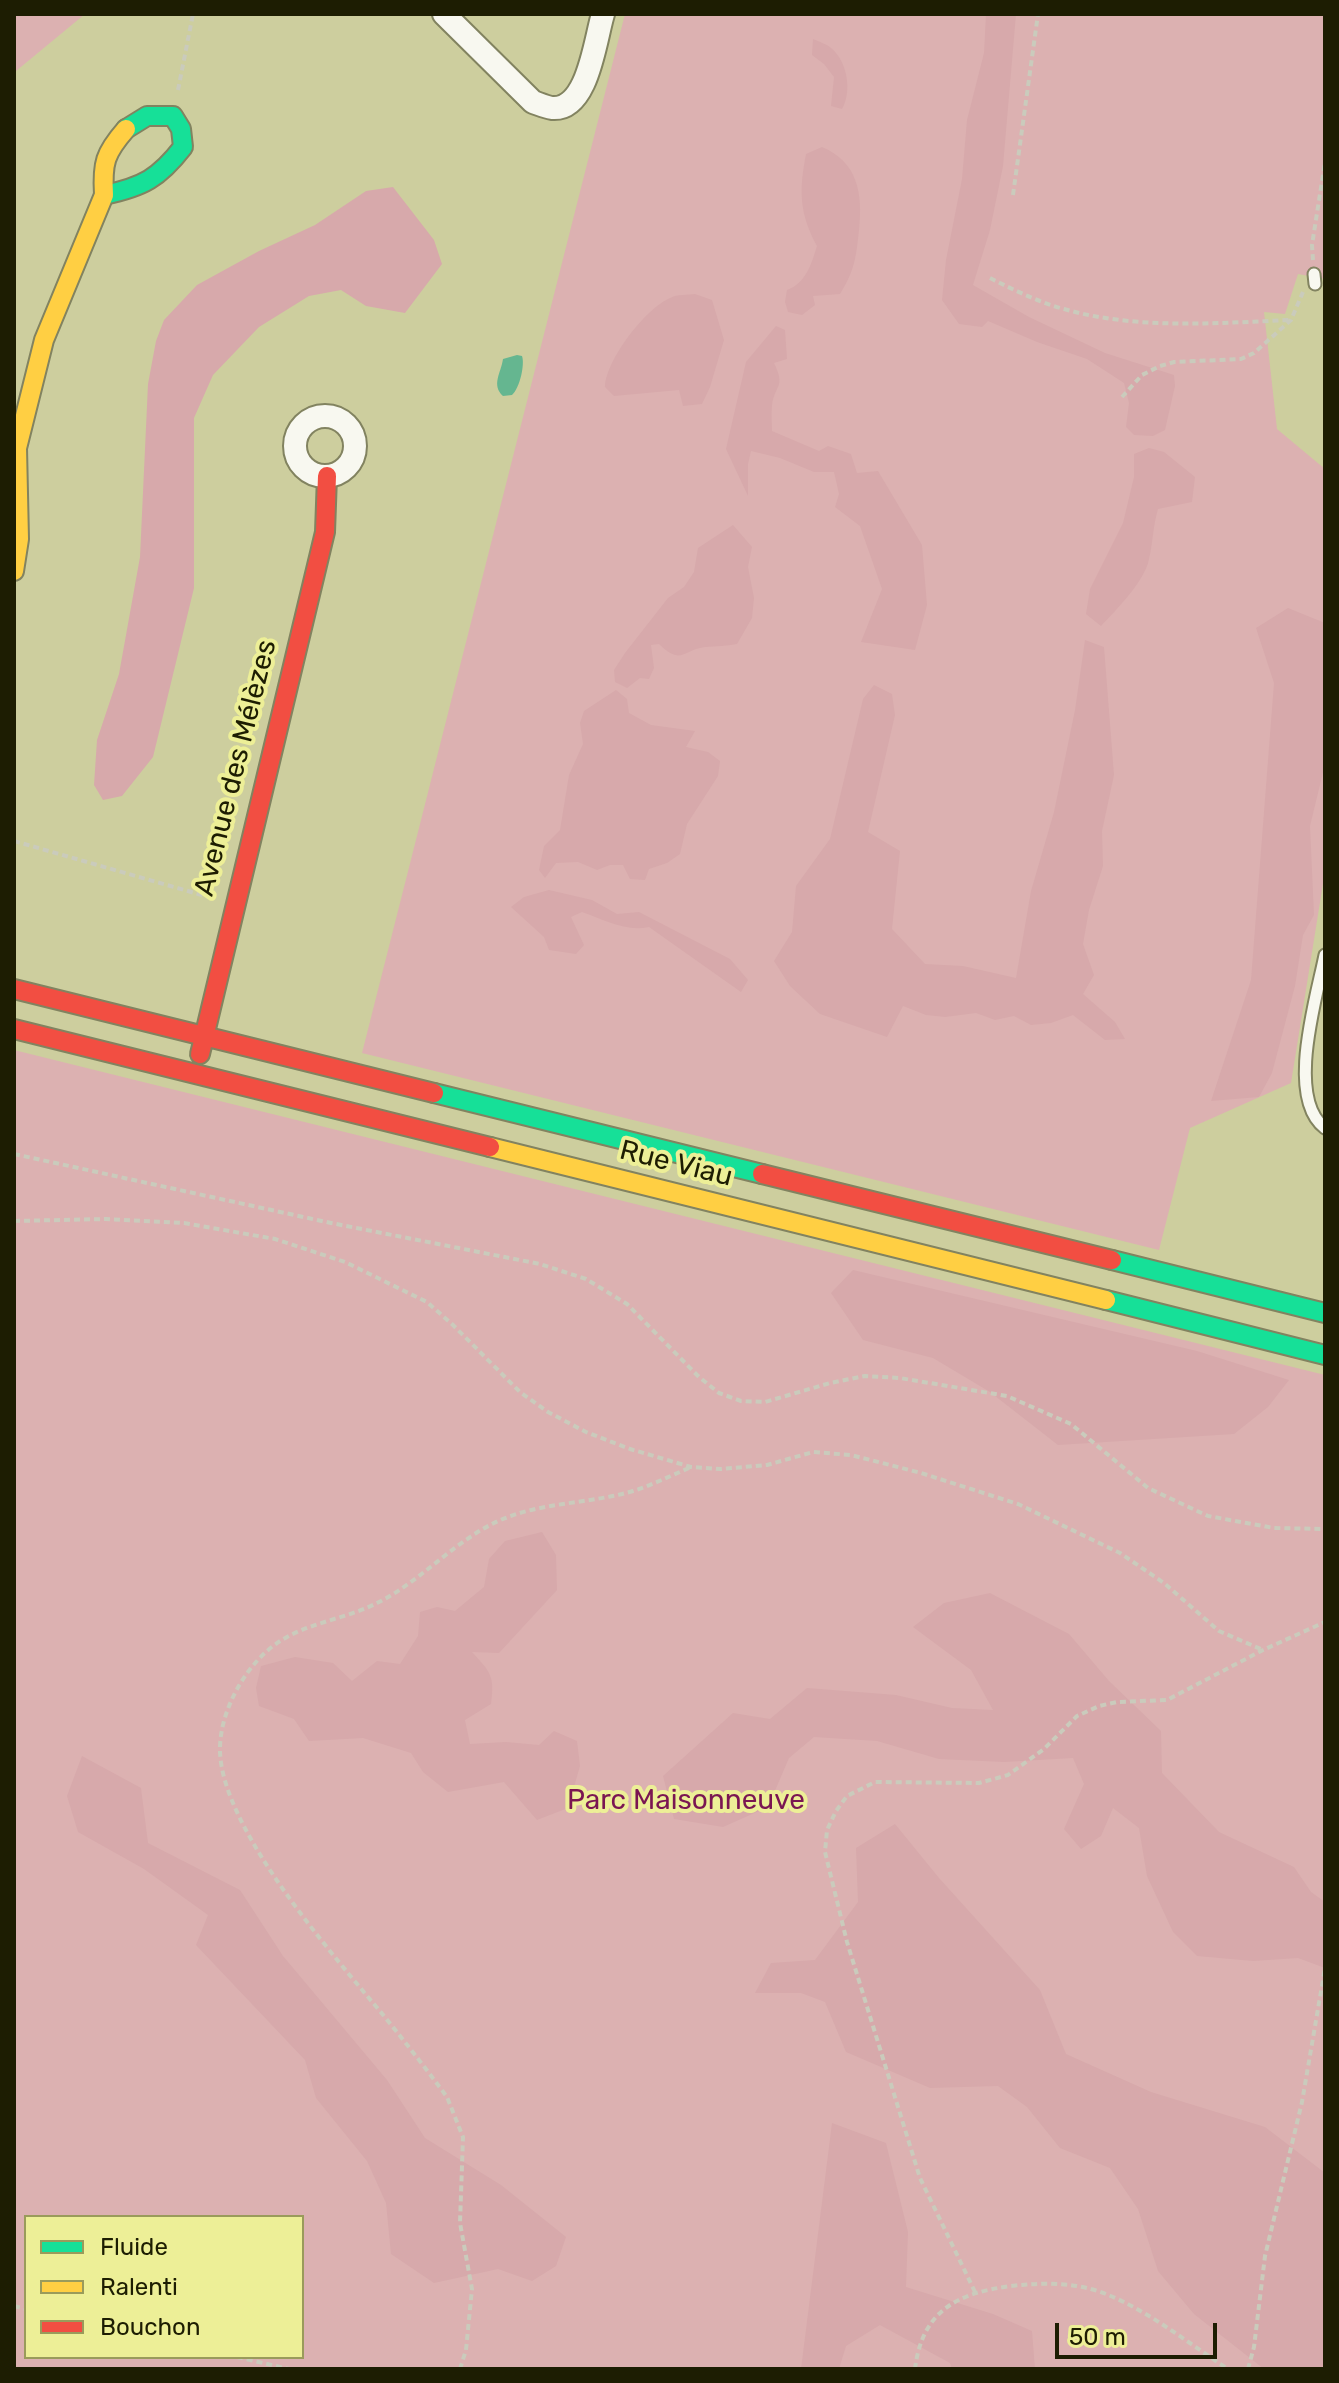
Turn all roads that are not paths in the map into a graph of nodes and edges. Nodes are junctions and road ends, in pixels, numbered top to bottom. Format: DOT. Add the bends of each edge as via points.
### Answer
graph roads {
  1 [pos="444,14"];
  2 [pos="603,14"];
  3 [pos="104,195"];
  4 [pos="327,476"];
  5 [pos="14,571"];
  6 [pos="1325,955"];
  7 [pos="14,989"];
  8 [pos="14,1029"];
  9 [pos="205,1035"];
  10 [pos="196,1073"];
  11 [pos="1325,1128"];
  12 [pos="1325,1313"];
  13 [pos="1325,1355"];
  1 -- 2 [label="street" via="533,102 553,108 568,105 581,92"];
  3 -- 3 [label="main road" via="134,189 163,173 183,147 173,116 147,116 110,147 102,169"];
  3 -- 5 [label="main road" via="44,340 17,448 19,539"];
  4 -- 9 [label="main road, Avenue des Mélèzes" via="325,532"];
  6 -- 11 [label="lane" via="1304,1066 1311,1107"];
  7 -- 9 [label="main road, Rue Viau"];
  8 -- 10 [label="main road, Rue Viau"];
  9 -- 10 [label="main road, Avenue des Mélèzes"];
  9 -- 12 [label="main road, Rue Viau"];
  10 -- 13 [label="main road, Rue Viau"];
}
